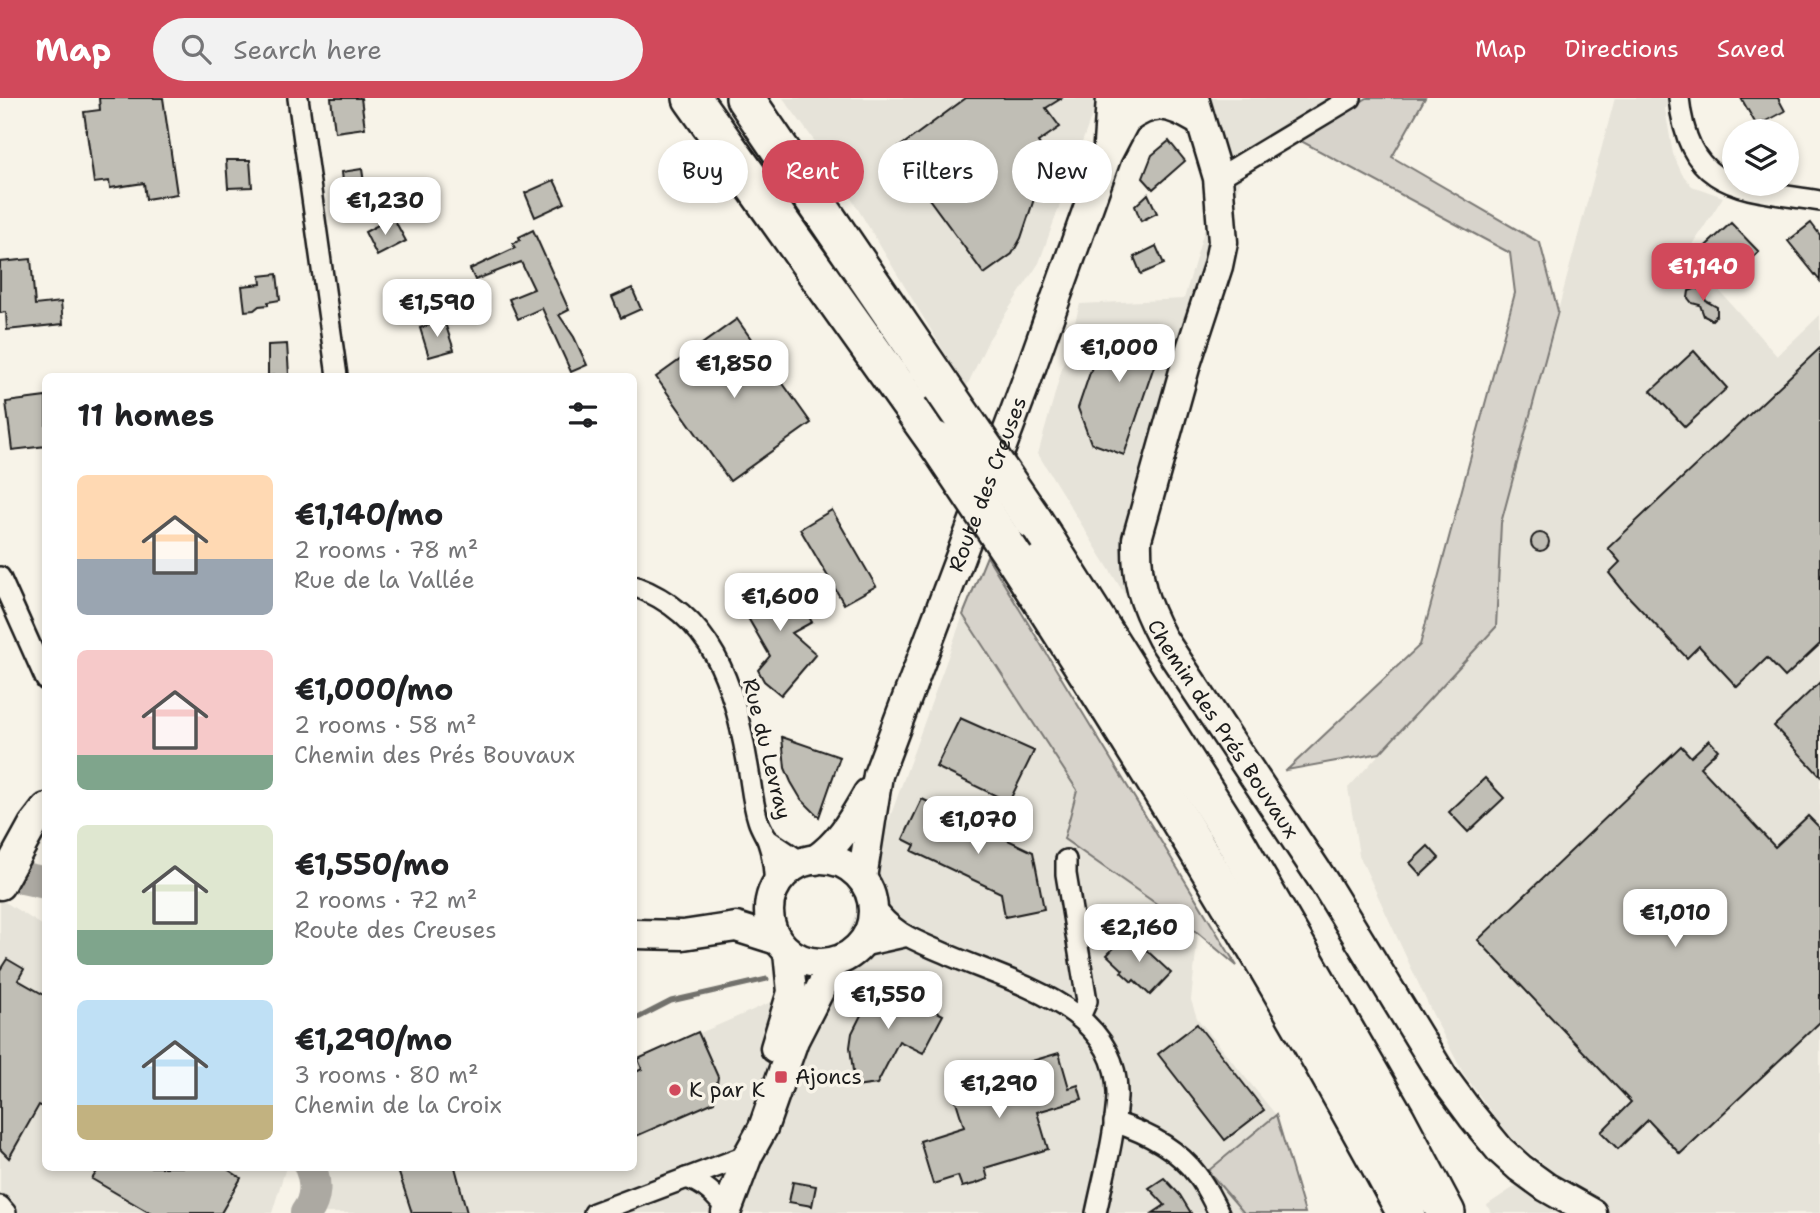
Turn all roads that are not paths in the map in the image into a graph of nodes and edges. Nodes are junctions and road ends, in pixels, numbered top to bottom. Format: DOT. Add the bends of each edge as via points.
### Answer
graph roads {
  1 [pos="298,98"];
  2 [pos="692,98"];
  3 [pos="746,98"];
  4 [pos="1351,98"];
  5 [pos="1679,98"];
  6 [pos="1125,105"];
  7 [pos="1191,105"];
  8 [pos="1218,178"];
  9 [pos="1820,201"];
  10 [pos="337,373"];
  11 [pos="0,577"];
  12 [pos="637,587"];
  13 [pos="42,671"];
  14 [pos="878,775"];
  15 [pos="42,813"];
  16 [pos="767,839"];
  17 [pos="1066,860"];
  18 [pos="809,861"];
  19 [pos="862,878"];
  20 [pos="0,885"];
  21 [pos="772,896"];
  22 [pos="873,905"];
  23 [pos="736,927"];
  24 [pos="637,934"];
  25 [pos="904,937"];
  26 [pos="783,946"];
  27 [pos="859,947"];
  28 [pos="834,962"];
  29 [pos="1080,1017"];
  30 [pos="1114,1122"];
  31 [pos="748,1155"];
  32 [pos="685,1178"];
  33 [pos="0,1206"];
  34 [pos="727,1212"];
  35 [pos="6,1213"];
  36 [pos="594,1213"];
  37 [pos="1096,1213"];
  38 [pos="1219,1213"];
  39 [pos="1406,1213"];
  40 [pos="1446,1213"];
  41 [pos="1592,1213"];
  1 -- 10 [label="street"];
  2 -- 39 [label="highway, bridge" via="936,441 1121,723 1206,862"];
  3 -- 40 [label="highway, bridge" via="1032,520 1229,830"];
  4 -- 8 [label="street"];
  5 -- 9 [label="street" via="1687,142 1711,174 1734,186"];
  6 -- 7 [label="main road, Route des Creuses" via="1140,110 1159,104"];
  6 -- 14 [label="main road, Route des Creuses" via="1026,385"];
  7 -- 8 [label="main road, Chemin des Prés Bouvaux"];
  8 -- 41 [label="main road, Chemin des Prés Bouvaux" via="1223,228 1218,266 1137,539 1146,607 1169,649 1324,882 1443,1077 1510,1159 1546,1187"];
  11 -- 13 [label="street"];
  12 -- 16 [label="street, Rue du Levray" via="679,611 716,656 735,702 758,821"];
  14 -- 18 [label="main road, Route des Creuses" via="844,833 830,849"];
  14 -- 19 [label="main road, Route des Creuses"];
  15 -- 20 [label="main road"];
  16 -- 18 [label="street, Rue du Levray"];
  16 -- 21 [label="street, Rue du Levray" via="774,868"];
  17 -- 29 [label="street" via="1087,1001"];
  18 -- 19 [label="main road" via="833,860"];
  18 -- 21 [label="main road" via="787,872"];
  19 -- 22 [label="main road"];
  21 -- 23 [label="main road"];
  21 -- 26 [label="main road" via="770,923"];
  22 -- 25 [label="street"];
  22 -- 27 [label="main road" via="868,935"];
  23 -- 24 [label="main road" via="683,935"];
  23 -- 26 [label="main road"];
  25 -- 27 [label="street"];
  25 -- 29 [label="street" via="1031,990"];
  26 -- 28 [label="main road" via="810,962"];
  26 -- 31 [label="main road" via="792,992 750,1124"];
  27 -- 28 [label="main road"];
  28 -- 31 [label="main road" via="794,1040 764,1128"];
  29 -- 30 [label="street" via="1101,1038 1112,1063 1117,1096"];
  30 -- 37 [label="street"];
  30 -- 38 [label="street" via="1139,1130 1175,1153 1196,1174"];
  31 -- 32 [label="street"];
  31 -- 34 [label="main road"];
  32 -- 34 [label="street" via="709,1190"];
  32 -- 36 [label="street"];
  33 -- 35 [label="street"];
}
